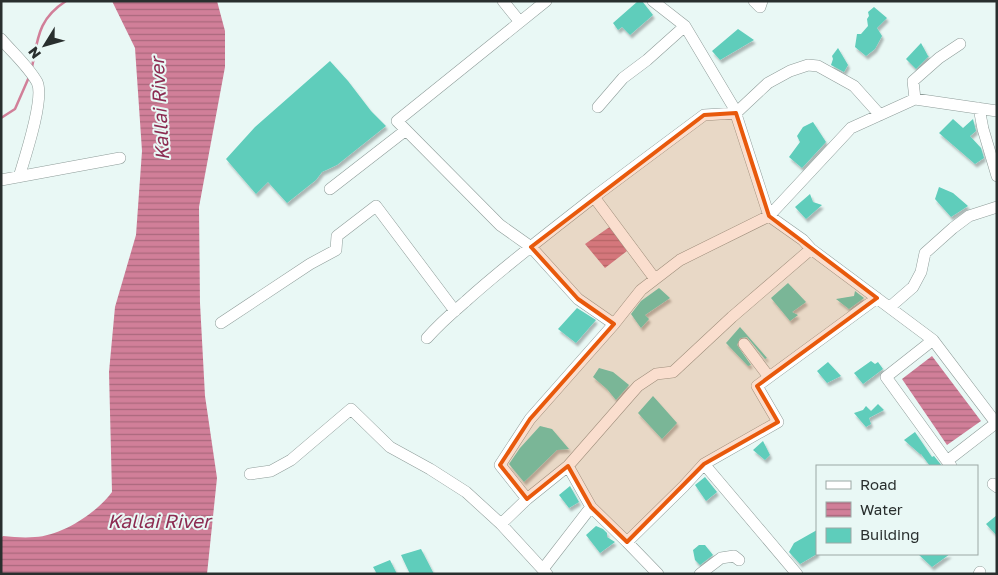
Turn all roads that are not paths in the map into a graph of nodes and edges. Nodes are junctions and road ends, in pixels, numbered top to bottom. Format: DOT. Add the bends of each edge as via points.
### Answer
graph roads {
  1 [pos="503,1"];
  2 [pos="546,1"];
  3 [pos="653,1"];
  4 [pos="754,1"];
  5 [pos="762,1"];
  6 [pos="668,6"];
  7 [pos="520,22"];
  8 [pos="685,26"];
  9 [pos="1,40"];
  10 [pos="960,44"];
  11 [pos="915,99"];
  12 [pos="598,107"];
  13 [pos="979,108"];
  14 [pos="997,111"];
  15 [pos="736,113"];
  16 [pos="880,114"];
  17 [pos="406,130"];
  18 [pos="120,158"];
  19 [pos="997,176"];
  20 [pos="19,177"];
  21 [pos="1,180"];
  22 [pos="330,189"];
  23 [pos="594,197"];
  24 [pos="997,207"];
  25 [pos="769,216"];
  26 [pos="531,247"];
  27 [pos="811,249"];
  28 [pos="655,278"];
  29 [pos="877,298"];
  30 [pos="890,308"];
  31 [pos="455,310"];
  32 [pos="221,323"];
  33 [pos="614,324"];
  34 [pos="427,338"];
  35 [pos="934,340"];
  36 [pos="744,344"];
  37 [pos="769,377"];
  38 [pos="704,464"];
  39 [pos="949,464"];
  40 [pos="568,466"];
  41 [pos="250,474"];
  42 [pos="527,499"];
  43 [pos="591,507"];
  44 [pos="501,524"];
  45 [pos="627,542"];
  46 [pos="738,560"];
  47 [pos="545,571"];
  48 [pos="658,574"];
  49 [pos="700,574"];
  50 [pos="798,574"];
  1 -- 7 [label="street"];
  2 -- 7 [label="street"];
  3 -- 6 [label="street"];
  4 -- 5 [label="street" via="760,8"];
  6 -- 8 [label="street"];
  7 -- 17 [label="street" via="397,121"];
  8 -- 12 [label="street" via="623,78"];
  8 -- 15 [label="street"];
  9 -- 20 [label="street" via="31,73 39,90"];
  10 -- 11 [label="street" via="913,81"];
  11 -- 13 [label="street"];
  11 -- 16 [label="street"];
  13 -- 14 [label="street"];
  13 -- 19 [label="street"];
  15 -- 16 [label="street" via="768,83 808,65 818,66 854,86"];
  15 -- 23 [label="street" via="704,116"];
  15 -- 25 [label="street"];
  16 -- 25 [label="street" via="851,128"];
  17 -- 22 [label="street"];
  17 -- 26 [label="street" via="500,225"];
  18 -- 20 [label="street"];
  20 -- 21 [label="street"];
  23 -- 26 [label="street"];
  23 -- 28 [label="street"];
  24 -- 30 [label="street" via="969,216 925,253 921,272 913,287"];
  25 -- 27 [label="street"];
  25 -- 28 [label="street" via="680,260"];
  26 -- 31 [label="street"];
  26 -- 33 [label="street" via="578,299"];
  27 -- 29 [label="street"];
  27 -- 40 [label="street" via="673,372 656,374 638,386"];
  28 -- 33 [label="street"];
  29 -- 30 [label="street"];
  29 -- 37 [label="street"];
  30 -- 35 [label="street"];
  31 -- 32 [label="street" via="376,206 337,236 336,250"];
  31 -- 34 [label="street"];
  33 -- 42 [label="street" via="530,419 500,465"];
  35 -- 39 [label="street" via="996,423"];
  35 -- 39 [label="street" via="886,377"];
  36 -- 37 [label="street"];
  37 -- 38 [label="street" via="757,386 778,422"];
  38 -- 45 [label="street"];
  38 -- 50 [label="street"];
  40 -- 42 [label="street"];
  40 -- 43 [label="street"];
  41 -- 44 [label="street" via="271,471 291,460 351,409 390,447 466,492"];
  42 -- 44 [label="street"];
  43 -- 45 [label="street"];
  43 -- 47 [label="street"];
  44 -- 47 [label="street"];
  45 -- 48 [label="street"];
  46 -- 49 [label="street" via="734,556 720,558"];
}
